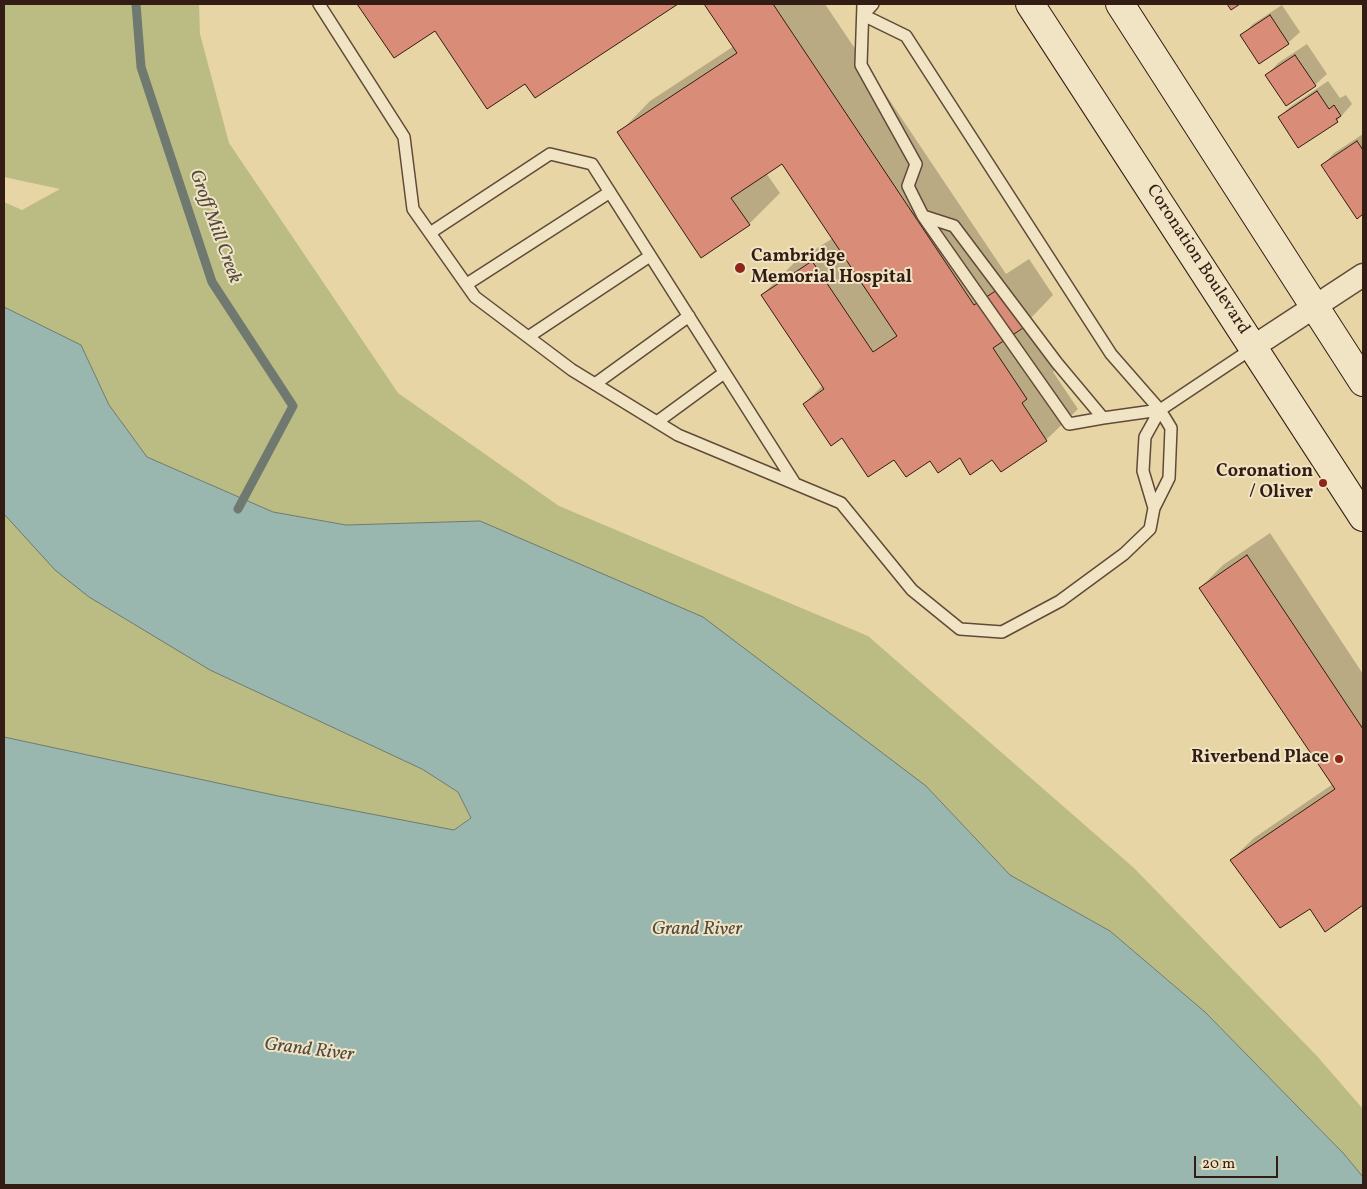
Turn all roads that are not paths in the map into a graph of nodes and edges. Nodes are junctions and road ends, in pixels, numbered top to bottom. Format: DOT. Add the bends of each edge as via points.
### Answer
graph roads {
  1 [pos="319,4"];
  2 [pos="873,4"];
  3 [pos="1030,4"];
  4 [pos="1120,4"];
  5 [pos="863,9"];
  6 [pos="610,192"];
  7 [pos="923,216"];
  8 [pos="430,233"];
  9 [pos="650,256"];
  10 [pos="1363,275"];
  11 [pos="466,284"];
  12 [pos="1316,306"];
  13 [pos="689,316"];
  14 [pos="528,337"];
  15 [pos="1253,347"];
  16 [pos="724,373"];
  17 [pos="1363,382"];
  18 [pos="595,384"];
  19 [pos="1160,410"];
  20 [pos="1103,418"];
  21 [pos="657,422"];
  22 [pos="794,482"];
  23 [pos="1154,508"];
  24 [pos="1363,517"];
  1 -- 8 [label="lane" via="404,137 413,209"];
  2 -- 5 [label="lane"];
  3 -- 15 [label="main road, Coronation Boulevard"];
  4 -- 12 [label="main road"];
  5 -- 7 [label="lane" via="861,65 916,164 908,186"];
  5 -- 19 [label="lane" via="906,36 1111,354"];
  6 -- 8 [label="lane" via="592,164 550,154"];
  6 -- 9 [label="lane"];
  6 -- 11 [label="lane"];
  7 -- 20 [label="lane" via="954,226 1057,363"];
  7 -- 20 [label="lane" via="1068,424"];
  8 -- 11 [label="lane"];
  9 -- 13 [label="lane"];
  9 -- 14 [label="lane"];
  10 -- 12 [label="street"];
  11 -- 14 [label="lane" via="475,297"];
  12 -- 15 [label="street"];
  12 -- 17 [label="main road"];
  13 -- 16 [label="lane"];
  13 -- 18 [label="lane"];
  14 -- 18 [label="lane"];
  15 -- 19 [label="lane"];
  15 -- 24 [label="main road, Coronation Boulevard"];
  16 -- 21 [label="lane"];
  16 -- 22 [label="lane"];
  18 -- 21 [label="lane"];
  19 -- 20 [label="lane"];
  19 -- 23 [label="lane" via="1145,433 1143,471"];
  19 -- 23 [label="lane" via="1171,428 1169,478"];
  21 -- 22 [label="lane" via="678,435"];
  22 -- 23 [label="lane" via="841,503 912,590 960,629 1002,632 1060,601 1124,554 1150,529"];
}
